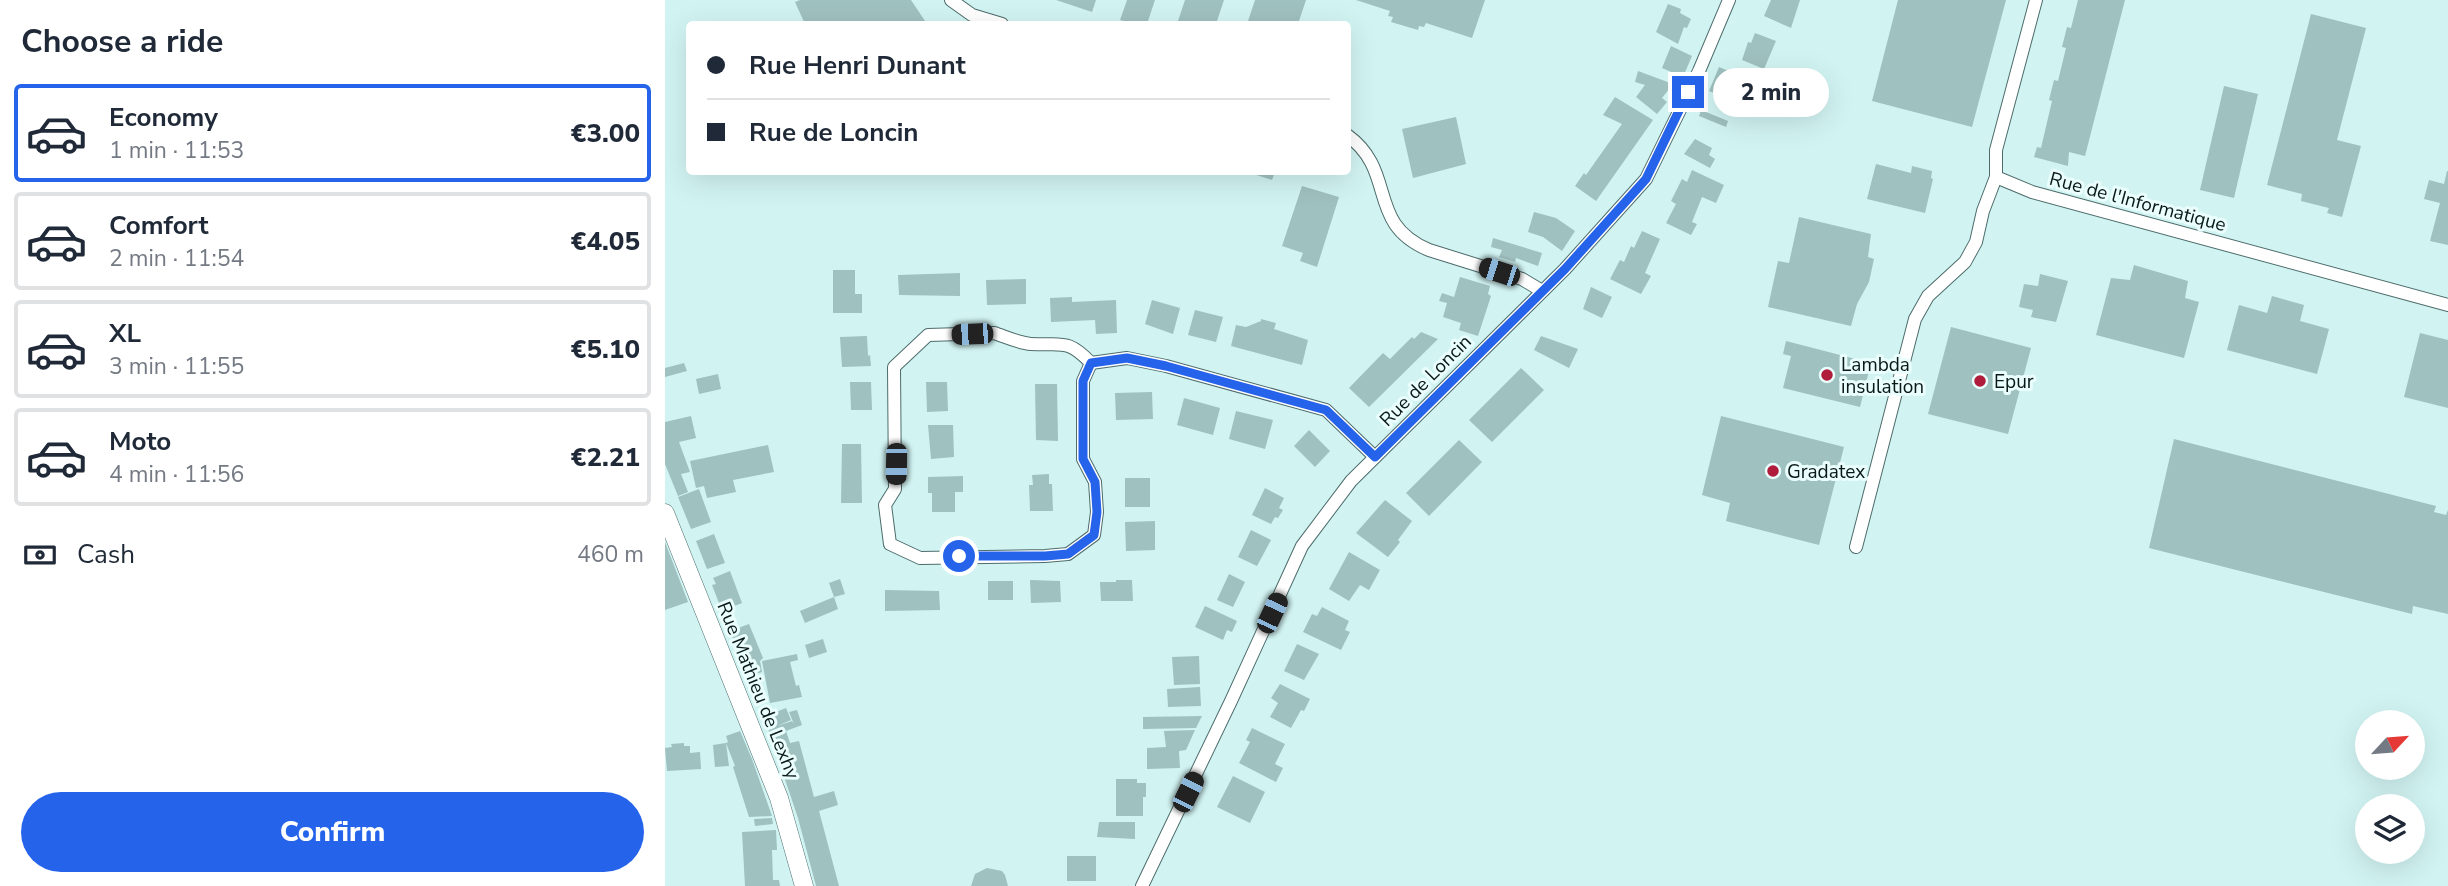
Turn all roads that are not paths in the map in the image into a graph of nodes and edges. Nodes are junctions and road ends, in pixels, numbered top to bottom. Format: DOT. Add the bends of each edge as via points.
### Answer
graph roads {
  1 [pos="951,0"];
  2 [pos="1729,0"];
  3 [pos="2036,0"];
  4 [pos="992,21"];
  5 [pos="1351,138"];
  6 [pos="1996,177"];
  7 [pos="1542,291"];
  8 [pos="2448,305"];
  9 [pos="1091,363"];
  10 [pos="1375,457"];
  11 [pos="665,513"];
  12 [pos="1856,547"];
  13 [pos="804,886"];
  14 [pos="1142,886"];
  1 -- 4 [label="street" via="972,15"];
  2 -- 7 [label="street, Rue de Loncin" via="1646,179"];
  3 -- 6 [label="street" via="1996,150"];
  5 -- 7 [label="street" via="1376,167 1389,215 1401,234 1429,250 1522,279"];
  6 -- 8 [label="street, Rue de l'Informatique" via="2032,192"];
  6 -- 12 [label="street" via="1965,262 1928,296 1915,319"];
  7 -- 10 [label="street, Rue de Loncin"];
  9 -- 9 [label="street" via="1083,381 1083,459 1095,482 1094,535 1068,554 1045,556 920,558 890,544 885,505 895,489 894,367 928,335 994,333 1028,344 1068,344"];
  9 -- 10 [label="street" via="1127,358 1153,363 1326,410"];
  10 -- 14 [label="street, Rue de Loncin" via="1302,546"];
  11 -- 13 [label="main road, Rue Mathieu de Lexhy" via="769,772"];
}
